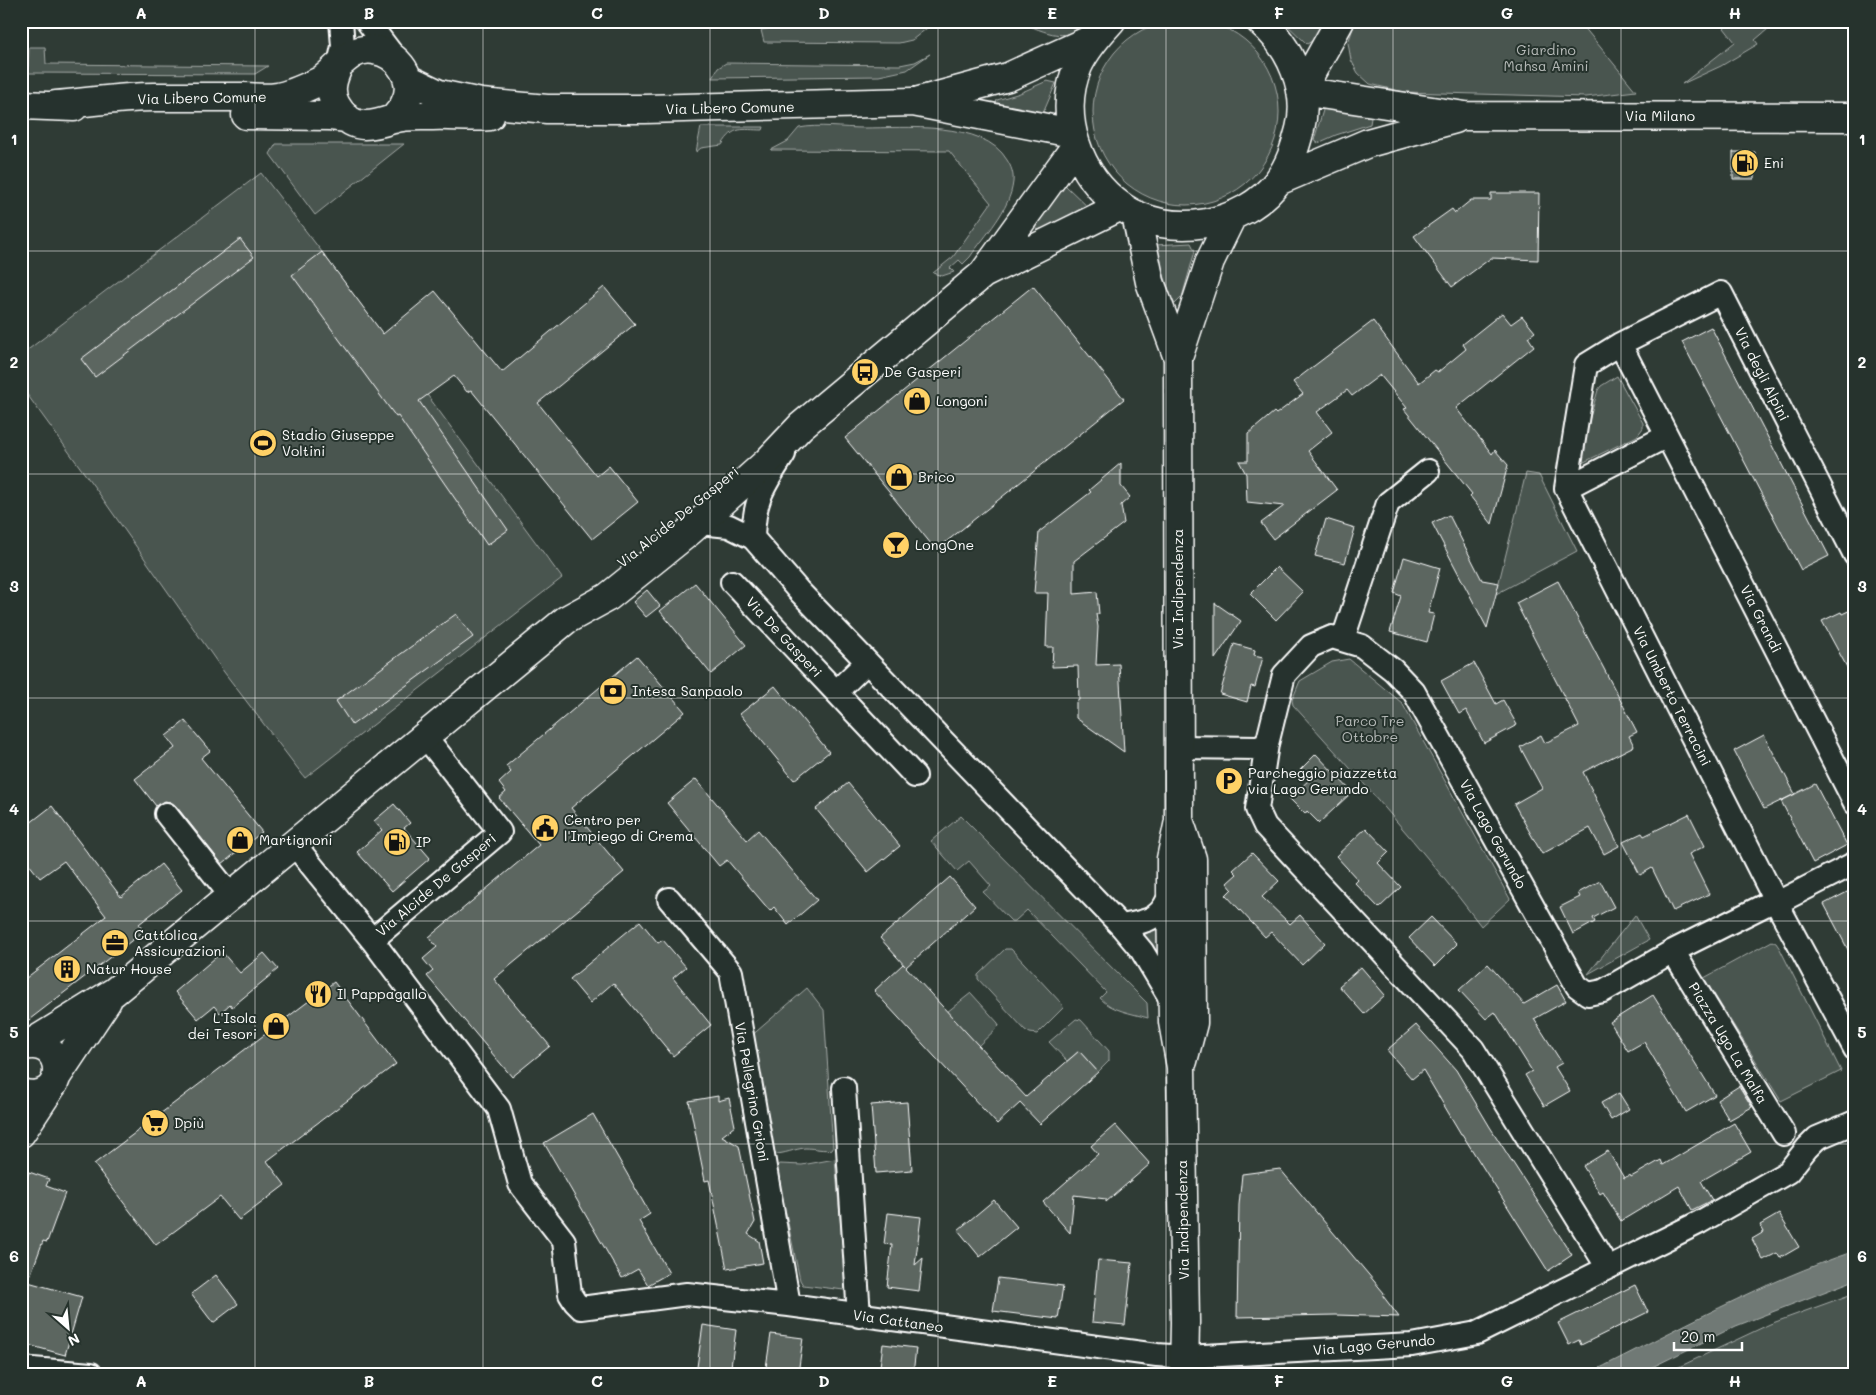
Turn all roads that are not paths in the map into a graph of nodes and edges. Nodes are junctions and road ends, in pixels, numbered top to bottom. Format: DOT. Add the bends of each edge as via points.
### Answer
graph roads {
  1 [pos="341,21"];
  2 [pos="367,21"];
  3 [pos="1260,21"];
  4 [pos="1340,21"];
  5 [pos="1103,30"];
  6 [pos="339,65"];
  7 [pos="401,68"];
  8 [pos="1301,92"];
  9 [pos="913,102"];
  10 [pos="21,105"];
  11 [pos="56,105"];
  12 [pos="546,109"];
  13 [pos="1465,116"];
  14 [pos="1855,117"];
  15 [pos="347,118"];
  16 [pos="394,119"];
  17 [pos="1074,140"];
  18 [pos="1278,181"];
  19 [pos="1129,210"];
  20 [pos="1232,216"];
  21 [pos="983,274"];
  22 [pos="1620,344"];
  23 [pos="1178,358"];
  24 [pos="800,426"];
  25 [pos="1667,436"];
  26 [pos="1428,471"];
  27 [pos="1566,488"];
  28 [pos="700,523"];
  29 [pos="752,538"];
  30 [pos="1855,555"];
  31 [pos="732,582"];
  32 [pos="566,620"];
  33 [pos="1343,639"];
  34 [pos="867,662"];
  35 [pos="836,692"];
  36 [pos="425,736"];
  37 [pos="1267,744"];
  38 [pos="1179,747"];
  39 [pos="915,776"];
  40 [pos="1855,803"];
  41 [pos="166,814"];
  42 [pos="1179,821"];
  43 [pos="294,844"];
  44 [pos="1855,863"];
  45 [pos="1171,891"];
  46 [pos="230,896"];
  47 [pos="669,900"];
  48 [pos="1776,902"];
  49 [pos="1121,926"];
  50 [pos="372,940"];
  51 [pos="1673,952"];
  52 [pos="114,992"];
  53 [pos="1172,1001"];
  54 [pos="26,1046"];
  55 [pos="1855,1049"];
  56 [pos="1181,1067"];
  57 [pos="54,1082"];
  58 [pos="844,1088"];
  59 [pos="21,1093"];
  60 [pos="1855,1122"];
  61 [pos="21,1132"];
  62 [pos="1784,1134"];
  63 [pos="1608,1268"];
  64 [pos="789,1306"];
  65 [pos="581,1308"];
  66 [pos="859,1316"];
  67 [pos="1215,1357"];
  68 [pos="1185,1366"];
  69 [pos="21,1368"];
  70 [pos="91,1374"];
  1 -- 6 [label="street"];
  2 -- 7 [label="street"];
  3 -- 8 [label="street" via="1273,32 1292,60"];
  4 -- 8 [label="street"];
  5 -- 9 [label="street, Via Libero Comune" via="1008,77"];
  5 -- 17 [label="street" via="1078,67 1070,100"];
  6 -- 7 [label="street, Via Libero Comune" via="360,50 372,49 384,52"];
  6 -- 11 [label="street, Via Libero Comune" via="321,80 277,97 153,97"];
  6 -- 15 [label="street" via="332,89 334,101"];
  7 -- 12 [label="street, Via Libero Comune" via="439,94"];
  7 -- 16 [label="street" via="408,91 405,104"];
  8 -- 13 [label="street, Via Milano"];
  8 -- 18 [label="street" via="1302,123 1294,154"];
  9 -- 12 [label="street, Via Libero Comune"];
  9 -- 17 [label="street, Via Libero Comune"];
  10 -- 11 [label="street, Via Libero Comune"];
  11 -- 15 [label="street, Via Libero Comune" via="154,115"];
  12 -- 16 [label="street, Via Libero Comune" via="482,117"];
  13 -- 14 [label="street, Via Milano"];
  13 -- 18 [label="street, Via Milano" via="1368,144"];
  15 -- 16 [label="street, Via Libero Comune" via="369,126"];
  17 -- 19 [label="street" via="1093,180"];
  17 -- 21 [label="street, Via Alcide De Gasperi"];
  18 -- 20 [label="street" via="1257,201"];
  19 -- 20 [label="street" via="1168,224 1201,225"];
  19 -- 21 [label="street, Via Alcide De Gasperi"];
  19 -- 23 [label="street, Via Indipendenza" via="1150,282"];
  20 -- 23 [label="street, Via Indipendenza" via="1210,260"];
  21 -- 24 [label="street, Via Alcide De Gasperi"];
  22 -- 25 [label="street, Via Grandi"];
  22 -- 27 [label="street" via="1586,365"];
  22 -- 30 [label="street, Via degli Alpini" via="1721,294"];
  23 -- 38 [label="street, Via Indipendenza"];
  24 -- 28 [label="street, Via Alcide De Gasperi" via="767,462"];
  24 -- 29 [label="street" via="760,492"];
  24 -- 32 [label="street, Via Alcide De Gasperi" via="753,455 600,580"];
  25 -- 27 [label="street"];
  25 -- 40 [label="street, Via Grandi"];
  26 -- 33 [label="street" via="1388,503"];
  27 -- 48 [label="street, Via Umberto Terracini"];
  28 -- 29 [label="street" via="729,526"];
  28 -- 32 [label="street, Via Alcide De Gasperi" via="608,597"];
  29 -- 34 [label="street"];
  31 -- 35 [label="street, Via De Gasperi"];
  32 -- 36 [label="street, Via Alcide De Gasperi"];
  33 -- 37 [label="street" via="1332,637 1311,646 1284,675"];
  33 -- 51 [label="street, Via Lago Gerundo" via="1362,646 1393,670 1414,692 1577,986 1588,994 1603,991"];
  34 -- 35 [label="street"];
  34 -- 49 [label="street"];
  35 -- 39 [label="street, Via De Gasperi"];
  36 -- 43 [label="street, Via Alcide De Gasperi"];
  36 -- 50 [label="street, Via Alcide De Gasperi" via="500,832"];
  37 -- 38 [label="street" via="1258,748"];
  37 -- 63 [label="street" via="1257,809 1265,826 1473,1049"];
  38 -- 42 [label="street, Via Indipendenza"];
  41 -- 46 [label="street"];
  42 -- 45 [label="street, Via Indipendenza" via="1171,859"];
  42 -- 56 [label="street, Via Indipendenza" via="1192,859 1193,1023"];
  43 -- 46 [label="street, Via Alcide De Gasperi"];
  43 -- 50 [label="street, Via Alcide De Gasperi"];
  44 -- 48 [label="street, Via Lago Gerundo"];
  45 -- 49 [label="street" via="1160,914"];
  45 -- 53 [label="street, Via Indipendenza"];
  46 -- 52 [label="street, Via Alcide De Gasperi"];
  47 -- 64 [label="street, Via Pellegrino Grioni" via="731,972"];
  48 -- 51 [label="street, Via Lago Gerundo"];
  48 -- 55 [label="street, Via Umberto Terracini"];
  49 -- 53 [label="street" via="1142,950"];
  50 -- 65 [label="street, Via Alcide De Gasperi" via="499,1109 520,1184 564,1241 570,1294"];
  51 -- 62 [label="street, Piazza Ugo La Malfa"];
  52 -- 54 [label="street, Via Alcide De Gasperi"];
  52 -- 57 [label="street, Via Alcide De Gasperi"];
  53 -- 56 [label="street, Via Indipendenza"];
  54 -- 57 [label="street" via="39,1045 52,1054 56,1060"];
  56 -- 68 [label="street, Via Indipendenza"];
  57 -- 59 [label="street" via="36,1095"];
  57 -- 61 [label="street, Via Alcide De Gasperi"];
  58 -- 66 [label="street"];
  60 -- 63 [label="street, Via Lago Gerundo" via="1818,1138 1788,1172 1700,1222"];
  63 -- 67 [label="street, Via Lago Gerundo" via="1477,1333 1412,1345"];
  64 -- 65 [label="street, Via Cattaneo" via="687,1294"];
  64 -- 66 [label="street, Via Cattaneo"];
  66 -- 68 [label="street, Via Cattaneo" via="1156,1356"];
  67 -- 68 [label="street, Via Cattaneo"];
  69 -- 70 [label="street"];
}
